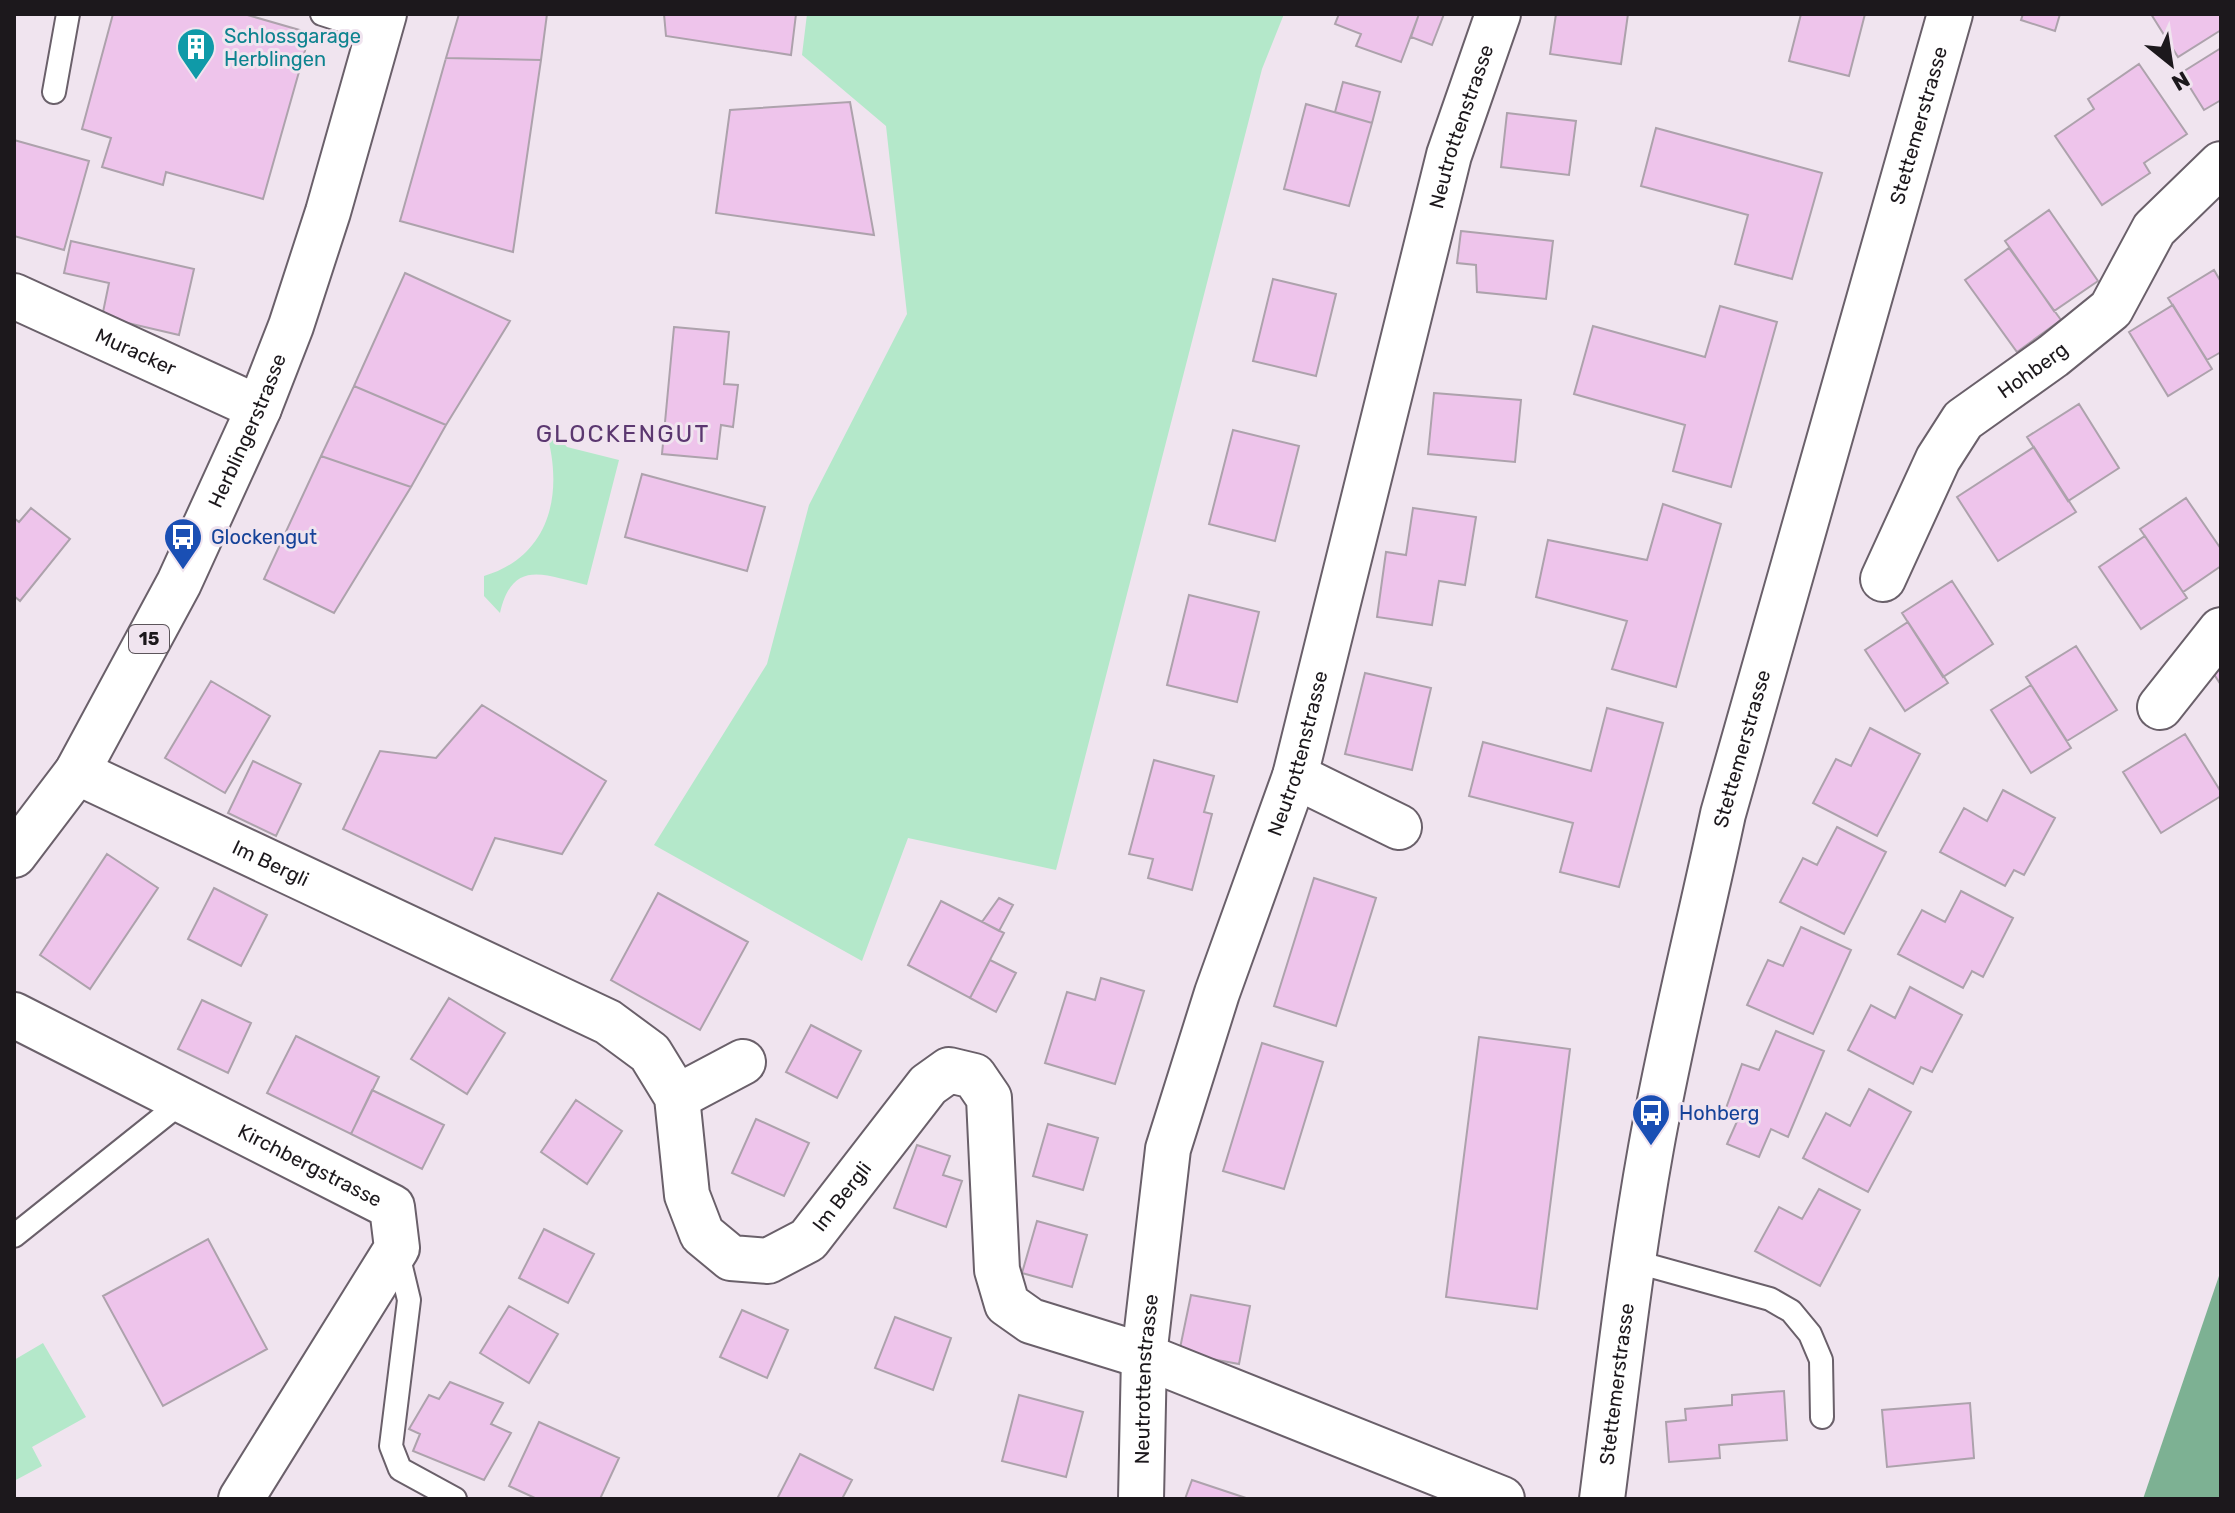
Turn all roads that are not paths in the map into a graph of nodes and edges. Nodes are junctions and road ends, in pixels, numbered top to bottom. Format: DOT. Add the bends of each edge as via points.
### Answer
graph roads {
  1 [pos="68,14"];
  2 [pos="322,14"];
  3 [pos="1498,14"];
  4 [pos="1950,14"];
  5 [pos="382,24"];
  6 [pos="54,92"];
  7 [pos="2216,180"];
  8 [pos="14,296"];
  9 [pos="259,408"];
  10 [pos="1883,579"];
  11 [pos="2221,630"];
  12 [pos="2160,707"];
  13 [pos="77,772"];
  14 [pos="1295,776"];
  15 [pos="1399,827"];
  16 [pos="14,855"];
  17 [pos="14,1015"];
  18 [pos="743,1062"];
  19 [pos="677,1097"];
  20 [pos="183,1101"];
  21 [pos="14,1236"];
  22 [pos="397,1248"];
  23 [pos="1633,1261"];
  24 [pos="1144,1356"];
  25 [pos="1822,1417"];
  26 [pos="241,1499"];
  27 [pos="455,1499"];
  28 [pos="1141,1499"];
  29 [pos="1502,1499"];
  30 [pos="1602,1499"];
  1 -- 6 [label="lane"];
  2 -- 5 [label="lane"];
  3 -- 14 [label="street, Neutrottenstrasse" via="1449,155"];
  4 -- 23 [label="street, Stettemerstrasse" via="1723,814 1685,975"];
  5 -- 9 [label="street, Herblingerstrasse / 15" via="301,298"];
  7 -- 10 [label="street, Hohberg" via="2154,229 2111,309 1963,420 1938,459"];
  8 -- 9 [label="street, Muracker"];
  9 -- 13 [label="street, Herblingerstrasse / 15" via="179,583"];
  11 -- 12 [label="street"];
  13 -- 16 [label="street, Herblingerstrasse / 15"];
  13 -- 19 [label="street, Im Bergli" via="608,1022 650,1053"];
  14 -- 15 [label="street"];
  14 -- 24 [label="street, Neutrottenstrasse" via="1168,1149"];
  17 -- 20 [label="street, Kirchbergstrasse"];
  18 -- 19 [label="street"];
  19 -- 24 [label="street, Im Bergli" via="687,1195 702,1234 731,1258 768,1261 808,1240 928,1085 949,1070 974,1076 989,1098 997,1270 1007,1304 1031,1321"];
  20 -- 21 [label="lane"];
  20 -- 22 [label="street, Kirchbergstrasse" via="392,1207"];
  22 -- 26 [label="street"];
  22 -- 27 [label="lane" via="409,1300 391,1446 400,1469"];
  23 -- 25 [label="lane" via="1770,1299 1791,1311 1810,1334 1821,1360"];
  23 -- 30 [label="street, Stettemerstrasse"];
  24 -- 28 [label="street, Neutrottenstrasse"];
  24 -- 29 [label="street, Im Bergli"];
}
